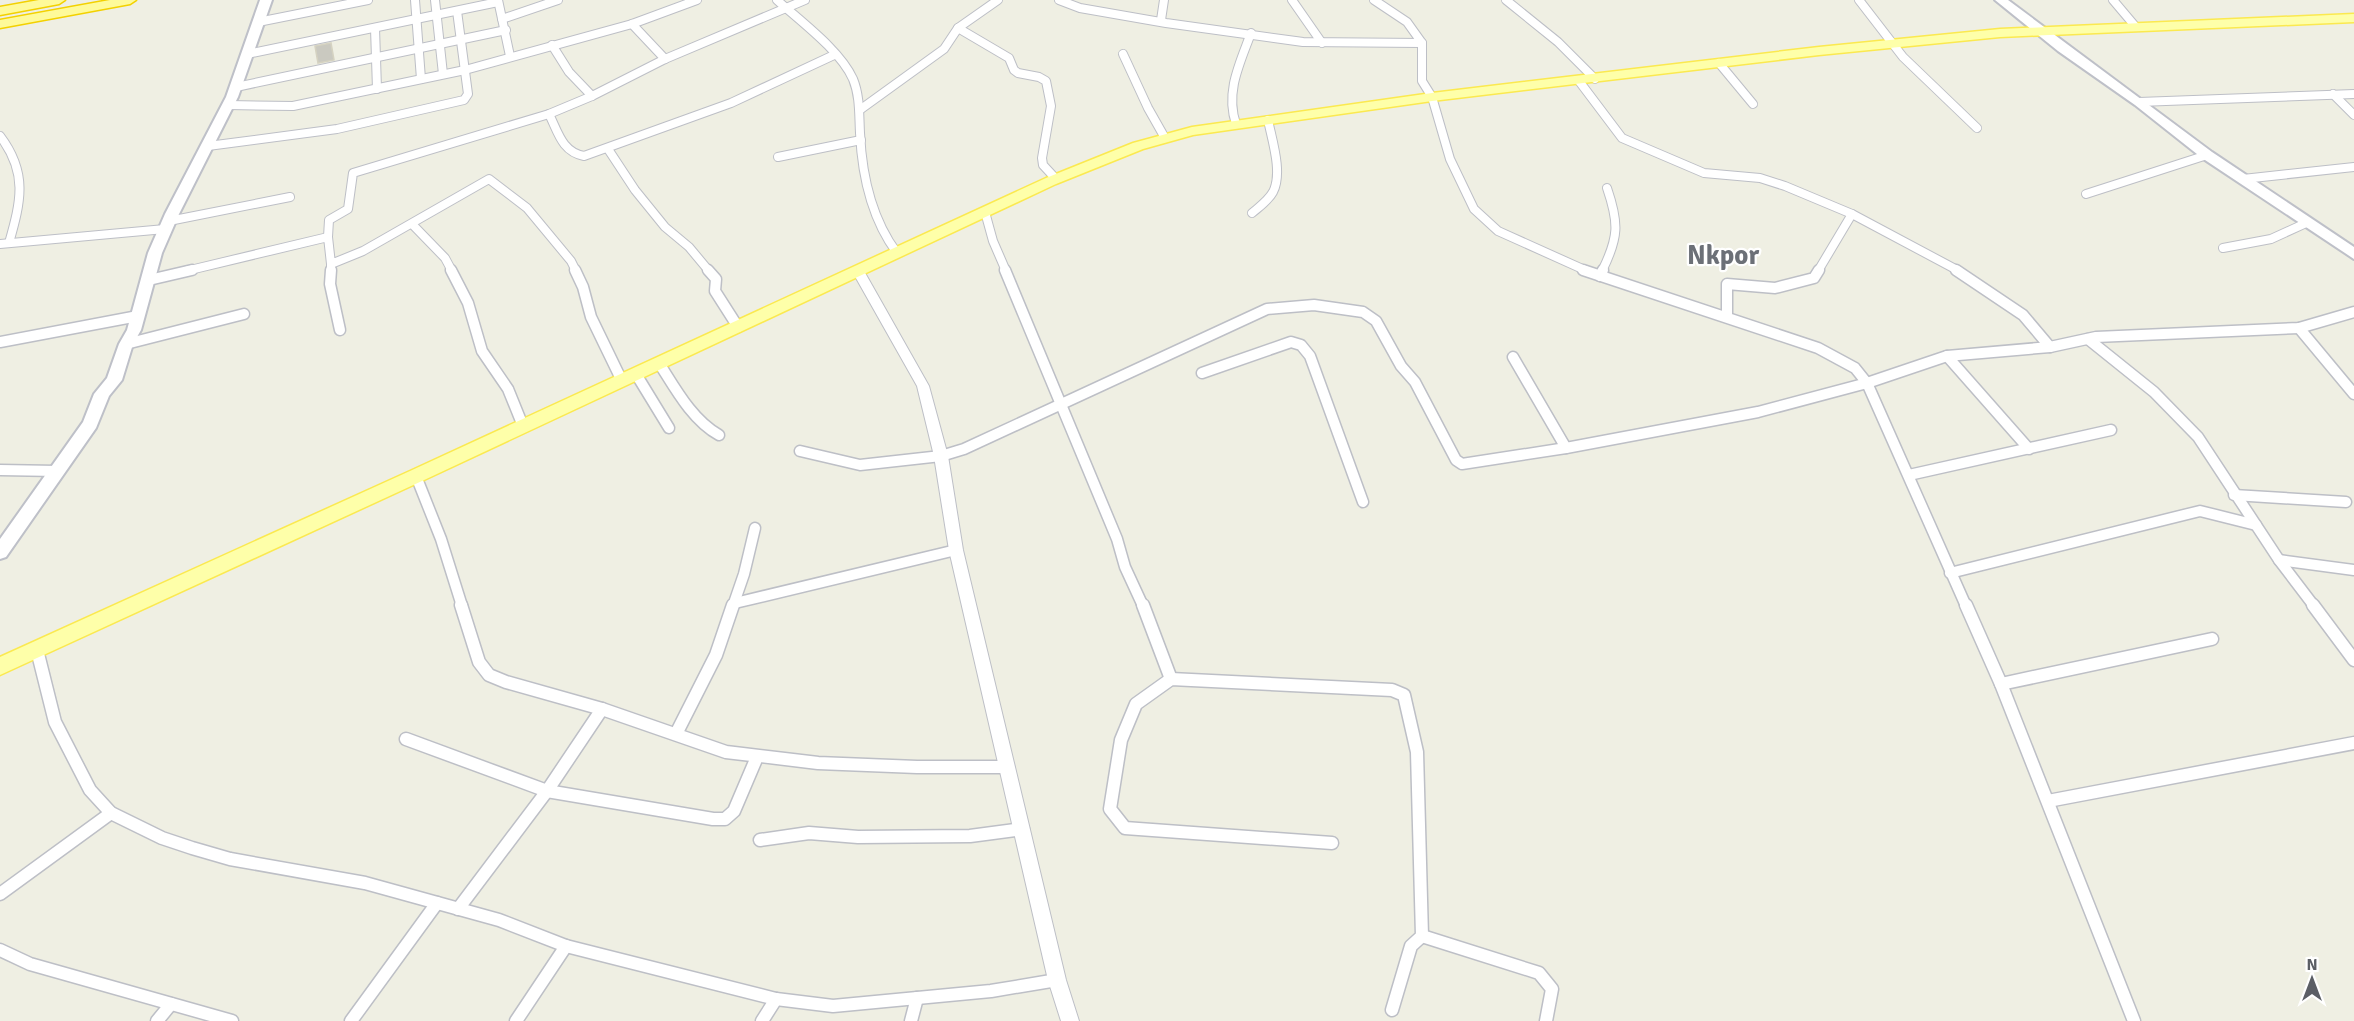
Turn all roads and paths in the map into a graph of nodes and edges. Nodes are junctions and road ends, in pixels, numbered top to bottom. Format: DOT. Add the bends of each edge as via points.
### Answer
graph roads {
  1 [pos="25,0"];
  2 [pos="60,0"];
  3 [pos="101,0"];
  4 [pos="130,0"];
  5 [pos="266,0"];
  6 [pos="368,0"];
  7 [pos="415,0"];
  8 [pos="435,0"];
  9 [pos="558,0"];
  10 [pos="697,0"];
  11 [pos="777,0"];
  12 [pos="805,0"];
  13 [pos="998,0"];
  14 [pos="1059,0"];
  15 [pos="1164,0"];
  16 [pos="1292,0"];
  17 [pos="1374,0"];
  18 [pos="1506,0"];
  19 [pos="1859,0"];
  20 [pos="2001,0"];
  21 [pos="2113,0"];
  22 [pos="498,1"];
  23 [pos="0,4"];
  24 [pos="786,7"];
  25 [pos="0,11"];
  26 [pos="457,11"];
  27 [pos="437,15"];
  28 [pos="2354,18"];
  29 [pos="0,19"];
  30 [pos="417,19"];
  31 [pos="502,19"];
  32 [pos="1161,20"];
  33 [pos="258,22"];
  34 [pos="0,24"];
  35 [pos="632,24"];
  36 [pos="2135,26"];
  37 [pos="375,28"];
  38 [pos="958,28"];
  39 [pos="506,30"];
  40 [pos="2038,30"];
  41 [pos="1251,33"];
  42 [pos="460,40"];
  43 [pos="1322,43"];
  44 [pos="1422,43"];
  45 [pos="1895,43"];
  46 [pos="440,44"];
  47 [pos="552,45"];
  48 [pos="418,49"];
  49 [pos="247,54"];
  50 [pos="1123,54"];
  51 [pos="834,55"];
  52 [pos="510,56"];
  53 [pos="377,57"];
  54 [pos="665,59"];
  55 [pos="1719,63"];
  56 [pos="465,70"];
  57 [pos="443,74"];
  58 [pos="421,79"];
  59 [pos="1595,79"];
  60 [pos="1579,81"];
  61 [pos="236,87"];
  62 [pos="377,89"];
  63 [pos="2354,93"];
  64 [pos="2333,94"];
  65 [pos="592,96"];
  66 [pos="1432,98"];
  67 [pos="2139,102"];
  68 [pos="1753,104"];
  69 [pos="228,105"];
  70 [pos="861,109"];
  71 [pos="549,114"];
  72 [pos="2354,115"];
  73 [pos="1268,120"];
  74 [pos="1236,124"];
  75 [pos="1977,128"];
  76 [pos="0,136"];
  77 [pos="1165,138"];
  78 [pos="861,140"];
  79 [pos="208,146"];
  80 [pos="608,149"];
  81 [pos="2207,155"];
  82 [pos="778,157"];
  83 [pos="2354,168"];
  84 [pos="1056,179"];
  85 [pos="2243,179"];
  86 [pos="1607,188"];
  87 [pos="2086,194"];
  88 [pos="290,197"];
  89 [pos="985,212"];
  90 [pos="1252,213"];
  91 [pos="1852,214"];
  92 [pos="2306,223"];
  93 [pos="412,224"];
  94 [pos="167,225"];
  95 [pos="328,237"];
  96 [pos="5,244"];
  97 [pos="2223,248"];
  98 [pos="897,253"];
  99 [pos="2354,254"];
  100 [pos="331,264"];
  101 [pos="858,271"];
  102 [pos="1600,276"];
  103 [pos="148,280"];
  104 [pos="2354,312"];
  105 [pos="244,314"];
  106 [pos="138,316"];
  107 [pos="1727,316"];
  108 [pos="738,327"];
  109 [pos="2299,328"];
  110 [pos="340,330"];
  111 [pos="2088,339"];
  112 [pos="0,342"];
  113 [pos="126,344"];
  114 [pos="2050,346"];
  115 [pos="1947,356"];
  116 [pos="1513,357"];
  117 [pos="659,363"];
  118 [pos="1202,373"];
  119 [pos="629,377"];
  120 [pos="1867,383"];
  121 [pos="2354,394"];
  122 [pos="1060,405"];
  123 [pos="523,426"];
  124 [pos="669,428"];
  125 [pos="2111,430"];
  126 [pos="719,435"];
  127 [pos="1566,448"];
  128 [pos="2029,449"];
  129 [pos="800,451"];
  130 [pos="941,456"];
  131 [pos="0,470"];
  132 [pos="57,471"];
  133 [pos="1909,475"];
  134 [pos="416,476"];
  135 [pos="2234,495"];
  136 [pos="1364,502"];
  137 [pos="2346,502"];
  138 [pos="2256,525"];
  139 [pos="755,528"];
  140 [pos="956,550"];
  141 [pos="0,552"];
  142 [pos="2279,560"];
  143 [pos="2354,570"];
  144 [pos="1950,573"];
  145 [pos="735,603"];
  146 [pos="2211,639"];
  147 [pos="37,650"];
  148 [pos="2354,660"];
  149 [pos="0,666"];
  150 [pos="1171,679"];
  151 [pos="2001,684"];
  152 [pos="602,709"];
  153 [pos="676,735"];
  154 [pos="406,739"];
  155 [pos="2354,743"];
  156 [pos="757,757"];
  157 [pos="1008,767"];
  158 [pos="547,791"];
  159 [pos="2048,801"];
  160 [pos="111,813"];
  161 [pos="1023,829"];
  162 [pos="760,840"];
  163 [pos="1332,843"];
  164 [pos="0,894"];
  165 [pos="437,903"];
  166 [pos="458,909"];
  167 [pos="1422,936"];
  168 [pos="566,946"];
  169 [pos="0,950"];
  170 [pos="1057,980"];
  171 [pos="917,998"];
  172 [pos="776,999"];
  173 [pos="171,1004"];
  174 [pos="1392,1010"];
  175 [pos="157,1021"];
  176 [pos="232,1021"];
  177 [pos="351,1021"];
  178 [pos="516,1021"];
  179 [pos="762,1021"];
  180 [pos="911,1021"];
  181 [pos="1070,1021"];
  182 [pos="1546,1021"];
  183 [pos="2134,1021"];
  1 -- 23 [label="highway"];
  2 -- 25 [label="highway"];
  3 -- 29 [label="highway"];
  4 -- 34 [label="highway"];
  5 -- 33 [label="main road"];
  6 -- 33 [label="street"];
  7 -- 30 [label="street"];
  8 -- 27 [label="street"];
  9 -- 31 [label="street"];
  10 -- 35 [label="street"];
  11 -- 24 [label="street"];
  12 -- 24 [label="street"];
  13 -- 38 [label="street"];
  14 -- 32 [label="street" via="1080,8"];
  15 -- 32 [label="street"];
  16 -- 43 [label="street"];
  17 -- 44 [label="street" via="1407,22"];
  18 -- 59 [label="street" via="1558,42"];
  19 -- 45 [label="street"];
  20 -- 40 [label="main road"];
  21 -- 36 [label="street"];
  22 -- 26 [label="street"];
  22 -- 31 [label="street"];
  24 -- 51 [label="street"];
  24 -- 54 [label="street"];
  26 -- 27 [label="street"];
  26 -- 42 [label="street"];
  27 -- 30 [label="street"];
  27 -- 46 [label="street"];
  28 -- 36 [label="main road"];
  30 -- 37 [label="street"];
  30 -- 48 [label="street"];
  31 -- 39 [label="street"];
  32 -- 41 [label="street"];
  33 -- 49 [label="main road"];
  35 -- 47 [label="street"];
  35 -- 54 [label="street"];
  36 -- 40 [label="main road"];
  37 -- 49 [label="street"];
  37 -- 53 [label="street"];
  38 -- 70 [label="street" via="944,49"];
  38 -- 84 [label="street" via="1009,58 1018,73 1046,81 1051,106 1042,158 1043,165"];
  39 -- 42 [label="street"];
  39 -- 52 [label="street"];
  40 -- 45 [label="main road"];
  40 -- 67 [label="main road"];
  41 -- 43 [label="street"];
  41 -- 74 [label="street" via="1233,82 1232,114"];
  42 -- 46 [label="street"];
  42 -- 56 [label="street"];
  43 -- 44 [label="street"];
  44 -- 66 [label="street" via="1422,81"];
  45 -- 55 [label="main road"];
  45 -- 75 [label="street" via="1903,57"];
  46 -- 48 [label="street"];
  46 -- 57 [label="street"];
  47 -- 52 [label="street"];
  47 -- 65 [label="street" via="569,72"];
  48 -- 53 [label="street"];
  48 -- 58 [label="street"];
  49 -- 61 [label="main road"];
  50 -- 77 [label="street" via="1151,117"];
  51 -- 70 [label="street" via="850,73"];
  51 -- 80 [label="street" via="731,104"];
  52 -- 56 [label="street"];
  53 -- 61 [label="street"];
  53 -- 62 [label="street"];
  54 -- 65 [label="street"];
  55 -- 59 [label="main road"];
  55 -- 68 [label="street"];
  56 -- 57 [label="street"];
  56 -- 79 [label="street" via="468,94 464,100 356,127"];
  57 -- 58 [label="street"];
  58 -- 62 [label="street"];
  59 -- 60 [label="main road"];
  60 -- 66 [label="main road"];
  60 -- 91 [label="street" via="1615,131 1632,143 1704,173 1760,178"];
  61 -- 69 [label="main road"];
  62 -- 69 [label="street" via="293,106"];
  63 -- 64 [label="street"];
  64 -- 67 [label="street"];
  64 -- 72 [label="street"];
  65 -- 71 [label="street"];
  66 -- 73 [label="main road"];
  66 -- 102 [label="street" via="1450,159 1474,209 1498,231"];
  67 -- 81 [label="main road"];
  69 -- 79 [label="main road"];
  70 -- 78 [label="street"];
  71 -- 80 [label="street" via="567,151 584,156"];
  71 -- 95 [label="street" via="353,173 348,209 329,220"];
  73 -- 74 [label="main road"];
  73 -- 90 [label="street" via="1275,185"];
  74 -- 77 [label="main road"];
  76 -- 96 [label="street" via="20,167 20,205"];
  77 -- 84 [label="main road"];
  78 -- 82 [label="street"];
  78 -- 98 [label="street" via="876,213 886,240"];
  79 -- 94 [label="main road"];
  80 -- 108 [label="street" via="634,190 716,279 715,291"];
  81 -- 85 [label="main road"];
  81 -- 87 [label="street"];
  83 -- 85 [label="street"];
  84 -- 89 [label="main road"];
  85 -- 92 [label="main road"];
  86 -- 102 [label="street" via="1616,213 1618,235"];
  88 -- 94 [label="street"];
  89 -- 98 [label="main road"];
  89 -- 122 [label="street" via="993,241"];
  91 -- 107 [label="street" via="1814,278 1775,288 1727,284"];
  91 -- 114 [label="street" via="1975,281 2023,315"];
  92 -- 97 [label="street" via="2271,239"];
  92 -- 99 [label="main road"];
  93 -- 100 [label="street"];
  93 -- 119 [label="street" via="483,181 495,182 527,208 571,261 591,317"];
  93 -- 123 [label="street" via="445,258 468,303 482,351 508,389"];
  94 -- 96 [label="street"];
  94 -- 103 [label="main road"];
  95 -- 100 [label="street"];
  95 -- 103 [label="street"];
  98 -- 101 [label="main road"];
  100 -- 110 [label="street" via="330,284"];
  101 -- 108 [label="main road"];
  101 -- 130 [label="street" via="923,386"];
  102 -- 107 [label="street"];
  103 -- 106 [label="main road"];
  104 -- 109 [label="street"];
  105 -- 113 [label="street"];
  106 -- 112 [label="street"];
  106 -- 113 [label="main road"];
  107 -- 120 [label="street" via="1818,348 1855,368"];
  108 -- 117 [label="main road"];
  109 -- 111 [label="street"];
  109 -- 121 [label="street"];
  111 -- 114 [label="street"];
  111 -- 135 [label="street" via="2154,393 2198,437"];
  113 -- 132 [label="main road" via="114,380 102,394 90,424"];
  114 -- 115 [label="street"];
  115 -- 120 [label="street"];
  115 -- 128 [label="street"];
  116 -- 127 [label="street"];
  117 -- 119 [label="main road"];
  117 -- 126 [label="street" via="701,423"];
  118 -- 136 [label="street" via="1291,342 1301,345 1310,356"];
  119 -- 123 [label="main road"];
  119 -- 124 [label="street"];
  120 -- 127 [label="street" via="1758,412"];
  120 -- 133 [label="street"];
  122 -- 127 [label="street" via="1267,309 1314,305 1364,312 1376,321 1401,366 1415,382 1456,460 1462,464"];
  122 -- 130 [label="street"];
  122 -- 150 [label="street" via="1118,539 1125,567"];
  123 -- 134 [label="main road"];
  125 -- 128 [label="street"];
  128 -- 133 [label="street"];
  129 -- 130 [label="street" via="860,465"];
  130 -- 140 [label="street"];
  131 -- 132 [label="street"];
  132 -- 141 [label="main road"];
  133 -- 144 [label="street"];
  134 -- 147 [label="main road"];
  134 -- 152 [label="street" via="441,539 479,662 489,675"];
  135 -- 137 [label="street"];
  135 -- 138 [label="street"];
  138 -- 142 [label="street"];
  138 -- 144 [label="street" via="2200,511"];
  139 -- 145 [label="street"];
  140 -- 145 [label="street"];
  140 -- 157 [label="street"];
  142 -- 143 [label="street"];
  142 -- 148 [label="street"];
  144 -- 151 [label="street"];
  145 -- 153 [label="street" via="716,655"];
  146 -- 151 [label="street"];
  147 -- 149 [label="main road"];
  147 -- 160 [label="street" via="55,722 90,790"];
  150 -- 163 [label="street" via="1136,704 1121,740 1110,809 1125,828"];
  150 -- 167 [label="street" via="1392,690 1404,695 1417,752"];
  151 -- 159 [label="street"];
  152 -- 153 [label="street"];
  152 -- 158 [label="street"];
  153 -- 156 [label="street" via="726,752"];
  154 -- 158 [label="street"];
  155 -- 159 [label="street"];
  156 -- 157 [label="street" via="895,766"];
  156 -- 158 [label="street" via="734,811 725,819"];
  157 -- 161 [label="street"];
  158 -- 166 [label="street"];
  159 -- 183 [label="street"];
  160 -- 164 [label="street"];
  160 -- 165 [label="street" via="162,838 230,858 365,884"];
  161 -- 162 [label="street" via="970,836 858,837 809,833"];
  161 -- 170 [label="street"];
  165 -- 166 [label="street"];
  165 -- 177 [label="street"];
  166 -- 168 [label="street"];
  167 -- 174 [label="street" via="1411,946"];
  167 -- 182 [label="street" via="1539,973 1552,989"];
  168 -- 172 [label="street"];
  168 -- 178 [label="street"];
  169 -- 173 [label="street" via="30,964"];
  170 -- 171 [label="street"];
  170 -- 181 [label="street"];
  171 -- 172 [label="street" via="833,1006"];
  171 -- 180 [label="street"];
  172 -- 179 [label="street"];
  173 -- 175 [label="street"];
  173 -- 176 [label="street"];
}
